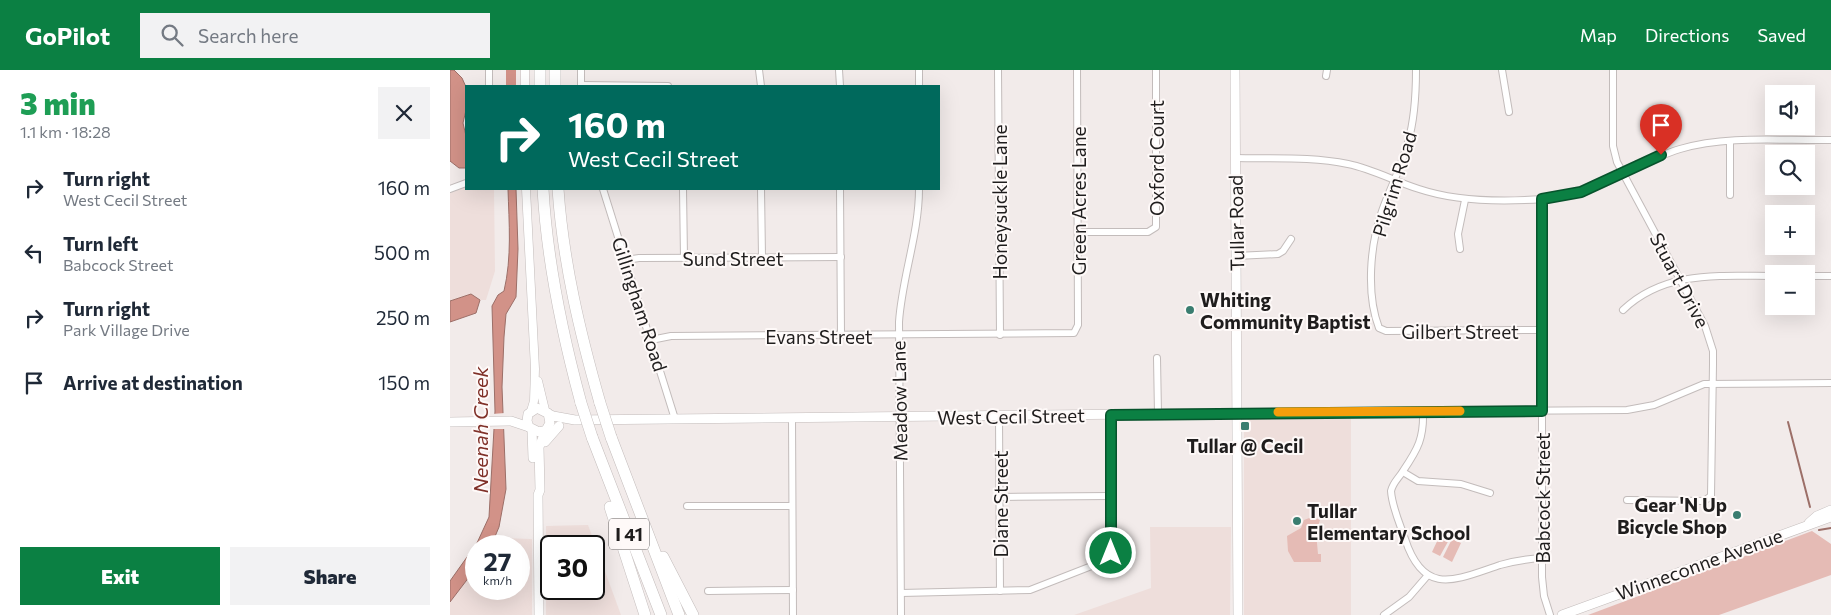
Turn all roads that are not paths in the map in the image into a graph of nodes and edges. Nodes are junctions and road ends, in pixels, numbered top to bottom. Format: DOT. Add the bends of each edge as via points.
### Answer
graph roads {
  1 [pos="489,70"];
  2 [pos="525,70"];
  3 [pos="540,70"];
  4 [pos="556,70"];
  5 [pos="581,70"];
  6 [pos="759,70"];
  7 [pos="839,70"];
  8 [pos="919,70"];
  9 [pos="998,70"];
  10 [pos="1077,70"];
  11 [pos="1156,70"];
  12 [pos="1235,70"];
  13 [pos="1416,70"];
  14 [pos="1502,70"];
  15 [pos="1613,70"];
  16 [pos="489,85"];
  17 [pos="525,85"];
  18 [pos="540,85"];
  19 [pos="556,85"];
  20 [pos="581,85"];
  21 [pos="761,85"];
  22 [pos="840,85"];
  23 [pos="919,85"];
  24 [pos="1509,112"];
  25 [pos="1831,140"];
  26 [pos="1730,141"];
  27 [pos="1235,158"];
  28 [pos="1622,172"];
  29 [pos="1394,180"];
  30 [pos="465,183"];
  31 [pos="450,189"];
  32 [pos="526,190"];
  33 [pos="543,190"];
  34 [pos="558,190"];
  35 [pos="603,190"];
  36 [pos="683,190"];
  37 [pos="761,190"];
  38 [pos="840,190"];
  39 [pos="919,190"];
  40 [pos="1730,195"];
  41 [pos="1542,199"];
  42 [pos="1465,200"];
  43 [pos="1078,232"];
  44 [pos="1291,239"];
  45 [pos="1460,249"];
  46 [pos="1236,256"];
  47 [pos="762,257"];
  48 [pos="841,257"];
  49 [pos="684,258"];
  50 [pos="626,260"];
  51 [pos="1765,276"];
  52 [pos="1815,276"];
  53 [pos="1831,276"];
  54 [pos="1681,279"];
  55 [pos="1623,310"];
  56 [pos="1379,328"];
  57 [pos="1542,330"];
  58 [pos="1076,332"];
  59 [pos="841,335"];
  60 [pos="1000,335"];
  61 [pos="898,336"];
  62 [pos="651,340"];
  63 [pos="1157,358"];
  64 [pos="534,369"];
  65 [pos="1713,383"];
  66 [pos="1831,383"];
  67 [pos="546,411"];
  68 [pos="1424,411"];
  69 [pos="1542,411"];
  70 [pos="530,412"];
  71 [pos="1238,413"];
  72 [pos="1158,414"];
  73 [pos="1111,415"];
  74 [pos="999,416"];
  75 [pos="792,418"];
  76 [pos="900,418"];
  77 [pos="675,419"];
  78 [pos="575,420"];
  79 [pos="506,421"];
  80 [pos="450,422"];
  81 [pos="558,426"];
  82 [pos="547,428"];
  83 [pos="531,432"];
  84 [pos="597,453"];
  85 [pos="1403,472"];
  86 [pos="539,492"];
  87 [pos="1490,493"];
  88 [pos="1111,496"];
  89 [pos="1000,497"];
  90 [pos="1627,500"];
  91 [pos="687,506"];
  92 [pos="792,506"];
  93 [pos="1831,510"];
  94 [pos="638,512"];
  95 [pos="1831,517"];
  96 [pos="1808,523"];
  97 [pos="1542,558"];
  98 [pos="1428,575"];
  99 [pos="793,590"];
  100 [pos="708,591"];
  101 [pos="1000,591"];
  102 [pos="901,593"];
  103 [pos="539,615"];
  104 [pos="645,615"];
  105 [pos="661,615"];
  106 [pos="679,615"];
  107 [pos="693,615"];
  108 [pos="793,615"];
  109 [pos="901,615"];
  110 [pos="1238,615"];
  111 [pos="1384,615"];
  112 [pos="1550,615"];
  113 [pos="1562,615"];
  1 -- 16 [label="street"];
  2 -- 17 [label="street"];
  3 -- 18 [label="highway"];
  4 -- 19 [label="highway"];
  5 -- 20 [label="street"];
  6 -- 21 [label="street"];
  7 -- 22 [label="street"];
  8 -- 23 [label="street"];
  9 -- 60 [label="street, Honeysuckle Lane"];
  10 -- 43 [label="street, Green Acres Lane"];
  11 -- 43 [label="street, Oxford Court" via="1156,227 1148,232"];
  12 -- 27 [label="main road, Tullar Road"];
  13 -- 29 [label="street, Pilgrim Road" via="1412,125"];
  14 -- 24 [label="street"];
  15 -- 28 [label="street, Stuart Drive" via="1613,146"];
  25 -- 26 [label="street"];
  26 -- 28 [label="street" via="1682,148"];
  26 -- 40 [label="street"];
  27 -- 29 [label="street" via="1326,160 1351,164"];
  27 -- 46 [label="main road, Tullar Road"];
  28 -- 41 [label="street" via="1581,192"];
  28 -- 54 [label="street, Stuart Drive"];
  29 -- 42 [label="street"];
  29 -- 56 [label="street, Pilgrim Road" via="1382,212 1374,254 1373,290"];
  30 -- 31 [label="street"];
  32 -- 64 [label="street"];
  33 -- 84 [label="highway, I 41, bridge" via="564,334"];
  34 -- 94 [label="highway, I 41, bridge" via="582,341"];
  35 -- 50 [label="street, Gillingham Road"];
  36 -- 49 [label="street"];
  37 -- 47 [label="street"];
  38 -- 48 [label="street"];
  39 -- 61 [label="street, Meadow Lane" via="916,231 900,299"];
  41 -- 42 [label="street"];
  41 -- 57 [label="street, Babcock Street"];
  42 -- 45 [label="street" via="1458,234"];
  43 -- 58 [label="street, Green Acres Lane"];
  44 -- 46 [label="street" via="1278,254"];
  46 -- 71 [label="main road, Tullar Road"];
  47 -- 48 [label="street, Sund Street"];
  47 -- 49 [label="street, Sund Street"];
  48 -- 59 [label="street"];
  49 -- 50 [label="street, Sund Street"];
  50 -- 62 [label="street, Gillingham Road"];
  51 -- 54 [label="street"];
  52 -- 53 [label="street"];
  54 -- 55 [label="street" via="1638,298"];
  54 -- 65 [label="street, Stuart Drive" via="1710,338"];
  56 -- 57 [label="street, Gilbert Street" via="1386,331"];
  57 -- 69 [label="street, Babcock Street"];
  58 -- 60 [label="street, Evans Street" via="1068,335"];
  59 -- 61 [label="street, Evans Street"];
  59 -- 62 [label="street, Evans Street" via="671,336"];
  60 -- 61 [label="street, Evans Street"];
  61 -- 76 [label="street, Meadow Lane"];
  62 -- 77 [label="street, Gillingham Road"];
  63 -- 72 [label="street"];
  64 -- 67 [label="street"];
  64 -- 70 [label="street" via="534,401"];
  65 -- 66 [label="street, West Cecil Street"];
  65 -- 69 [label="street, West Cecil Street" via="1692,387 1663,402 1637,409"];
  65 -- 90 [label="street, Stuart Drive" via="1713,490 1710,498 1704,501"];
  67 -- 70 [label="main road" via="537,408"];
  67 -- 78 [label="main road, West Cecil Street"];
  67 -- 82 [label="main road" via="550,420"];
  68 -- 69 [label="street, West Cecil Street"];
  68 -- 71 [label="street, West Cecil Street"];
  68 -- 85 [label="street" via="1423,437"];
  69 -- 97 [label="street, Babcock Street"];
  70 -- 79 [label="main road"];
  70 -- 83 [label="main road" via="526,421"];
  71 -- 72 [label="main road, West Cecil Street"];
  71 -- 110 [label="main road, Tullar Road"];
  72 -- 73 [label="main road, West Cecil Street"];
  73 -- 74 [label="main road, West Cecil Street"];
  73 -- 88 [label="street"];
  74 -- 76 [label="main road, West Cecil Street"];
  74 -- 89 [label="street, Diane Street"];
  75 -- 76 [label="main road, West Cecil Street"];
  75 -- 77 [label="main road, West Cecil Street"];
  75 -- 92 [label="street"];
  76 -- 102 [label="street, Meadow Lane"];
  77 -- 78 [label="main road, West Cecil Street"];
  78 -- 81 [label="main road, West Cecil Street"];
  79 -- 80 [label="main road"];
  79 -- 83 [label="main road" via="516,422"];
  81 -- 82 [label="main road, West Cecil Street"];
  81 -- 86 [label="main road" via="545,442"];
  82 -- 83 [label="main road"];
  82 -- 86 [label="main road" via="539,447"];
  83 -- 86 [label="main road" via="535,490"];
  84 -- 104 [label="highway" via="596,468"];
  84 -- 105 [label="highway, I 41"];
  85 -- 87 [label="street" via="1418,481 1461,484"];
  85 -- 98 [label="street" via="1394,482 1392,498 1410,554"];
  86 -- 103 [label="main road"];
  88 -- 89 [label="street"];
  88 -- 101 [label="street" via="1110,558 1034,589"];
  89 -- 101 [label="street, Diane Street"];
  91 -- 92 [label="street"];
  92 -- 99 [label="street"];
  93 -- 96 [label="main road, Winneconne Avenue"];
  94 -- 106 [label="highway, I 41"];
  94 -- 107 [label="highway" via="646,517"];
  95 -- 96 [label="main road, Winneconne Avenue"];
  96 -- 113 [label="main road, Winneconne Avenue"];
  97 -- 98 [label="street" via="1513,562 1456,580"];
  97 -- 112 [label="street, Babcock Street" via="1542,586"];
  98 -- 111 [label="street" via="1409,597"];
  99 -- 100 [label="street"];
  99 -- 108 [label="street"];
  101 -- 102 [label="street"];
  102 -- 109 [label="street, Meadow Lane"];
}
